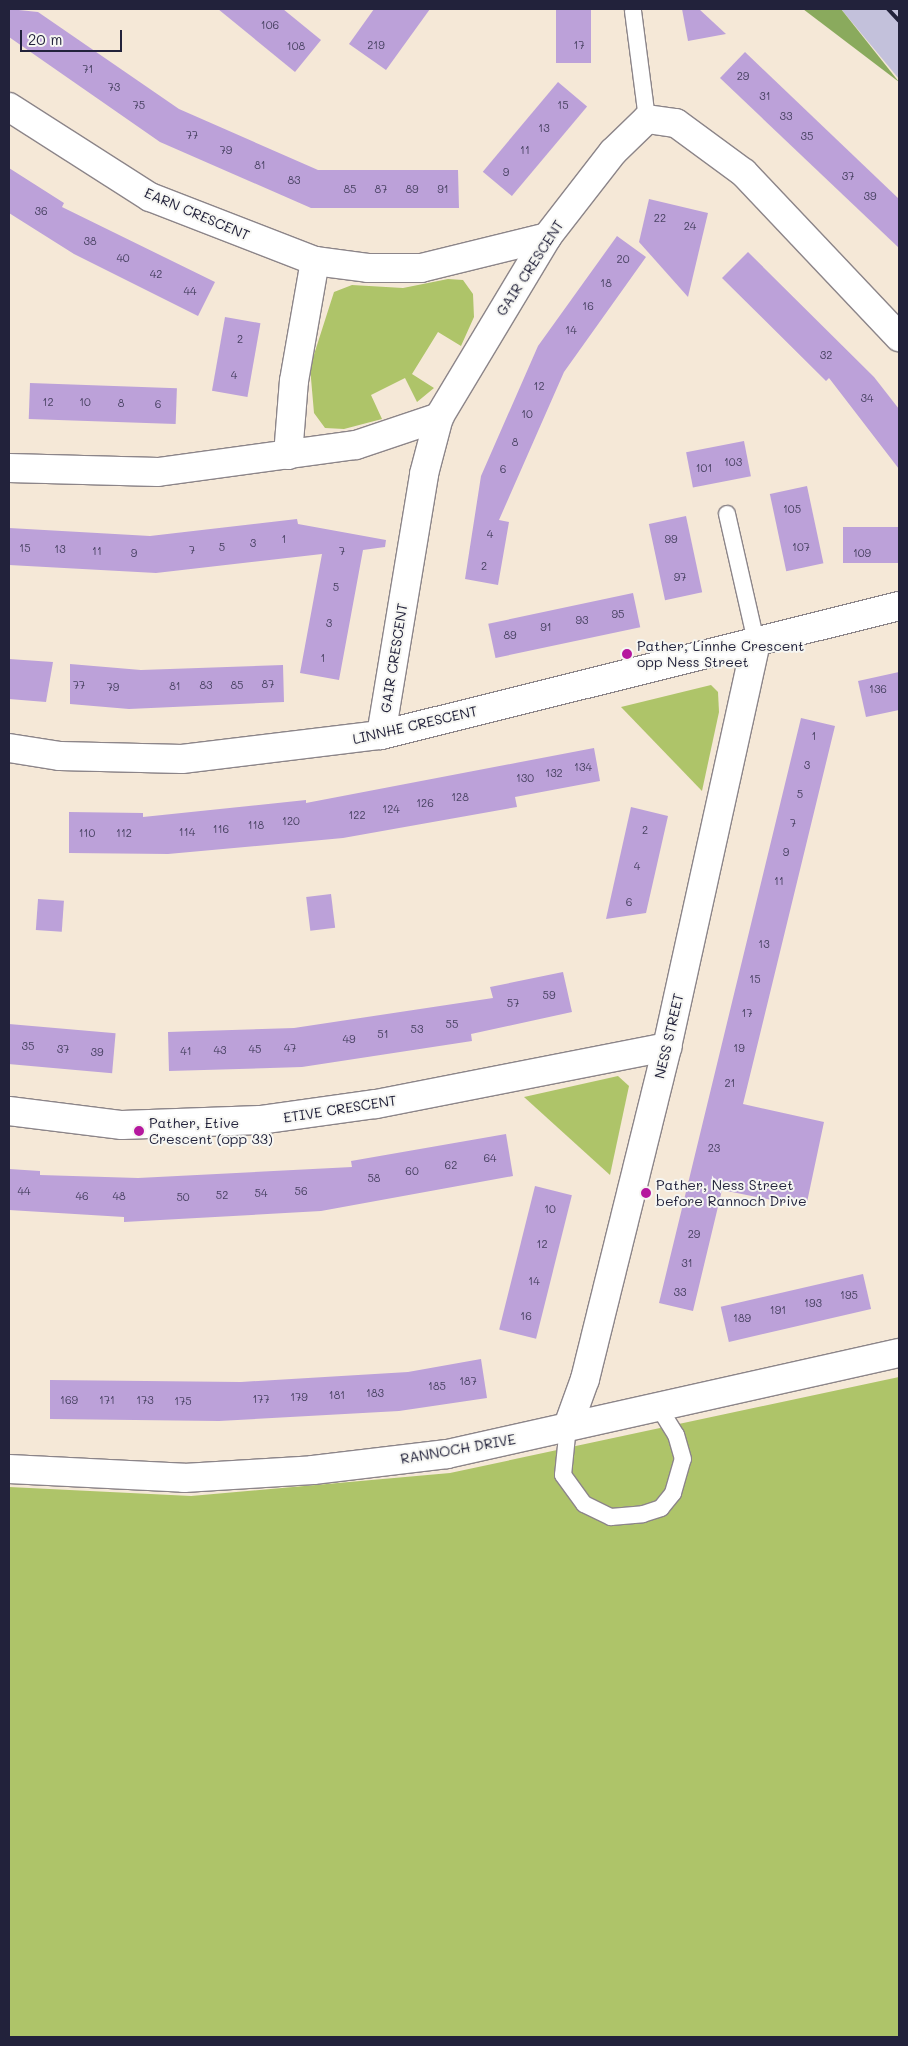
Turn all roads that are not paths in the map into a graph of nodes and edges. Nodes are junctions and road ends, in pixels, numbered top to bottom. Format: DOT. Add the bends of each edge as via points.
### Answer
graph roads {
  1 [pos="633,11"];
  2 [pos="9,107"];
  3 [pos="647,119"];
  4 [pos="547,237"];
  5 [pos="315,261"];
  6 [pos="899,337"];
  7 [pos="439,417"];
  8 [pos="288,455"];
  9 [pos="9,468"];
  10 [pos="727,514"];
  11 [pos="899,606"];
  12 [pos="756,642"];
  13 [pos="381,735"];
  14 [pos="9,748"];
  15 [pos="667,1046"];
  16 [pos="9,1111"];
  17 [pos="899,1353"];
  18 [pos="660,1408"];
  19 [pos="568,1426"];
  20 [pos="9,1469"];
  1 -- 3 [label="lane"];
  2 -- 5 [label="street, EARN CRESCENT" via="150,196"];
  3 -- 4 [label="street, GAIR CRESCENT" via="613,152"];
  3 -- 6 [label="street" via="676,123 744,173"];
  4 -- 5 [label="street, EARN CRESCENT" via="421,268 368,268"];
  4 -- 7 [label="street, GAIR CRESCENT"];
  5 -- 8 [label="street" via="294,381"];
  7 -- 8 [label="street" via="356,445"];
  7 -- 13 [label="street, GAIR CRESCENT" via="424,474"];
  8 -- 9 [label="street" via="158,472"];
  10 -- 12 [label="lane"];
  11 -- 12 [label="street, LINNHE CRESCENT"];
  12 -- 13 [label="street, LINNHE CRESCENT"];
  12 -- 15 [label="street, NESS STREET"];
  13 -- 14 [label="street, LINNHE CRESCENT" via="182,759 60,756"];
  15 -- 16 [label="street, ETIVE CRESCENT" via="376,1104 260,1120 122,1125"];
  15 -- 19 [label="street, NESS STREET" via="585,1379"];
  17 -- 18 [label="street, RANNOCH DRIVE"];
  18 -- 19 [label="street, RANNOCH DRIVE"];
  18 -- 19 [label="lane" via="676,1435 682,1459 673,1493 661,1508 642,1514 612,1517 584,1504 563,1475"];
  19 -- 20 [label="street, RANNOCH DRIVE" via="447,1454 313,1470 115,1478"];
}
